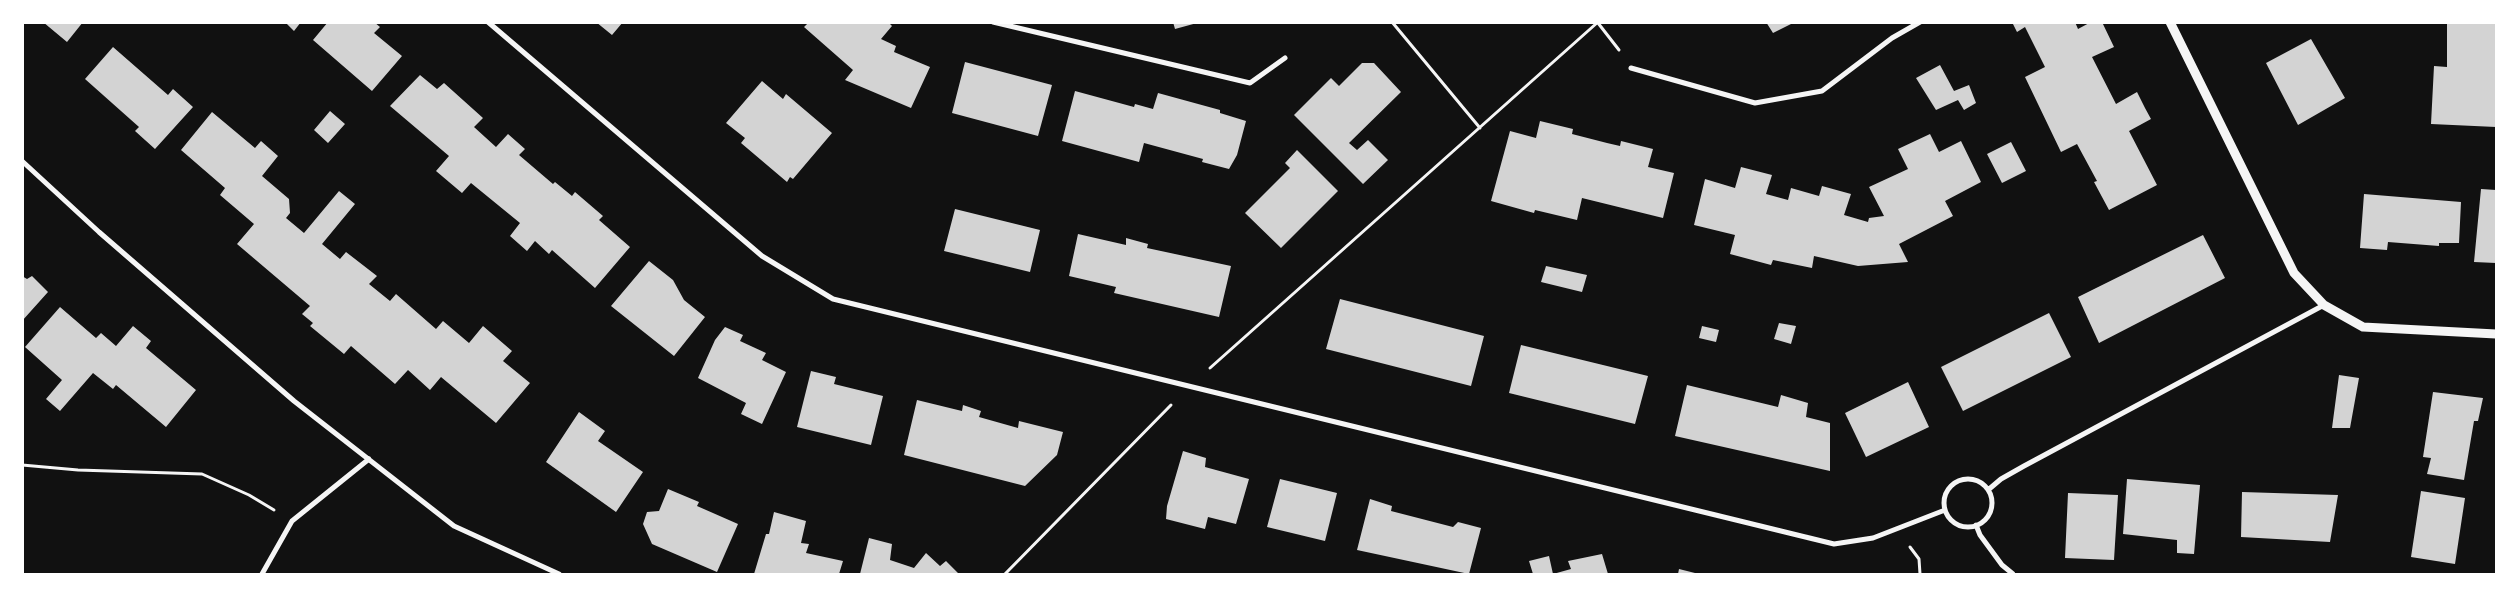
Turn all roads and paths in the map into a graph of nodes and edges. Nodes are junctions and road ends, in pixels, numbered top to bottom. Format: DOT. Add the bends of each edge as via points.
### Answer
graph roads {
  1 [pos="488,22"];
  2 [pos="993,22"];
  3 [pos="1392,22"];
  4 [pos="1920,22"];
  5 [pos="2170,22"];
  6 [pos="1598,23"];
  7 [pos="1285,58"];
  8 [pos="1632,68"];
  9 [pos="1480,128"];
  10 [pos="22,161"];
  11 [pos="2324,305"];
  12 [pos="2496,334"];
  13 [pos="1188,387"];
  14 [pos="369,459"];
  15 [pos="22,464"];
  16 [pos="1988,490"];
  17 [pos="1945,510"];
  18 [pos="292,521"];
  19 [pos="1976,525"];
  20 [pos="1897,529"];
  21 [pos="262,574"];
  22 [pos="559,574"];
  23 [pos="1005,574"];
  24 [pos="1920,574"];
  25 [pos="2012,574"];
  1 -- 13 [label="street" via="762,256 833,299"];
  2 -- 7 [label="street" via="1250,83"];
  3 -- 9 [label="path"];
  4 -- 8 [label="street" via="1892,38 1822,91 1755,103"];
  5 -- 11 [label="street" via="2294,273"];
  6 -- 8 [label="path"];
  6 -- 9 [label="path"];
  9 -- 13 [label="path"];
  10 -- 14 [label="street" via="294,402"];
  11 -- 12 [label="street" via="2364,327"];
  11 -- 16 [label="street" via="2001,478"];
  13 -- 20 [label="street" via="1834,544 1872,538"];
  13 -- 23 [label="path"];
  14 -- 18 [label="street"];
  14 -- 22 [label="street" via="454,526"];
  15 -- 18 [label="path" via="78,470 202,474 249,495"];
  16 -- 17 [label="street" via="1976,480 1961,480 1945,495"];
  16 -- 19 [label="street" via="1991,510 1983,522"];
  17 -- 19 [label="street" via="1954,522 1968,527"];
  17 -- 20 [label="street"];
  18 -- 21 [label="street"];
  19 -- 25 [label="street" via="1997,558"];
  20 -- 24 [label="path" via="1919,559"];
}
